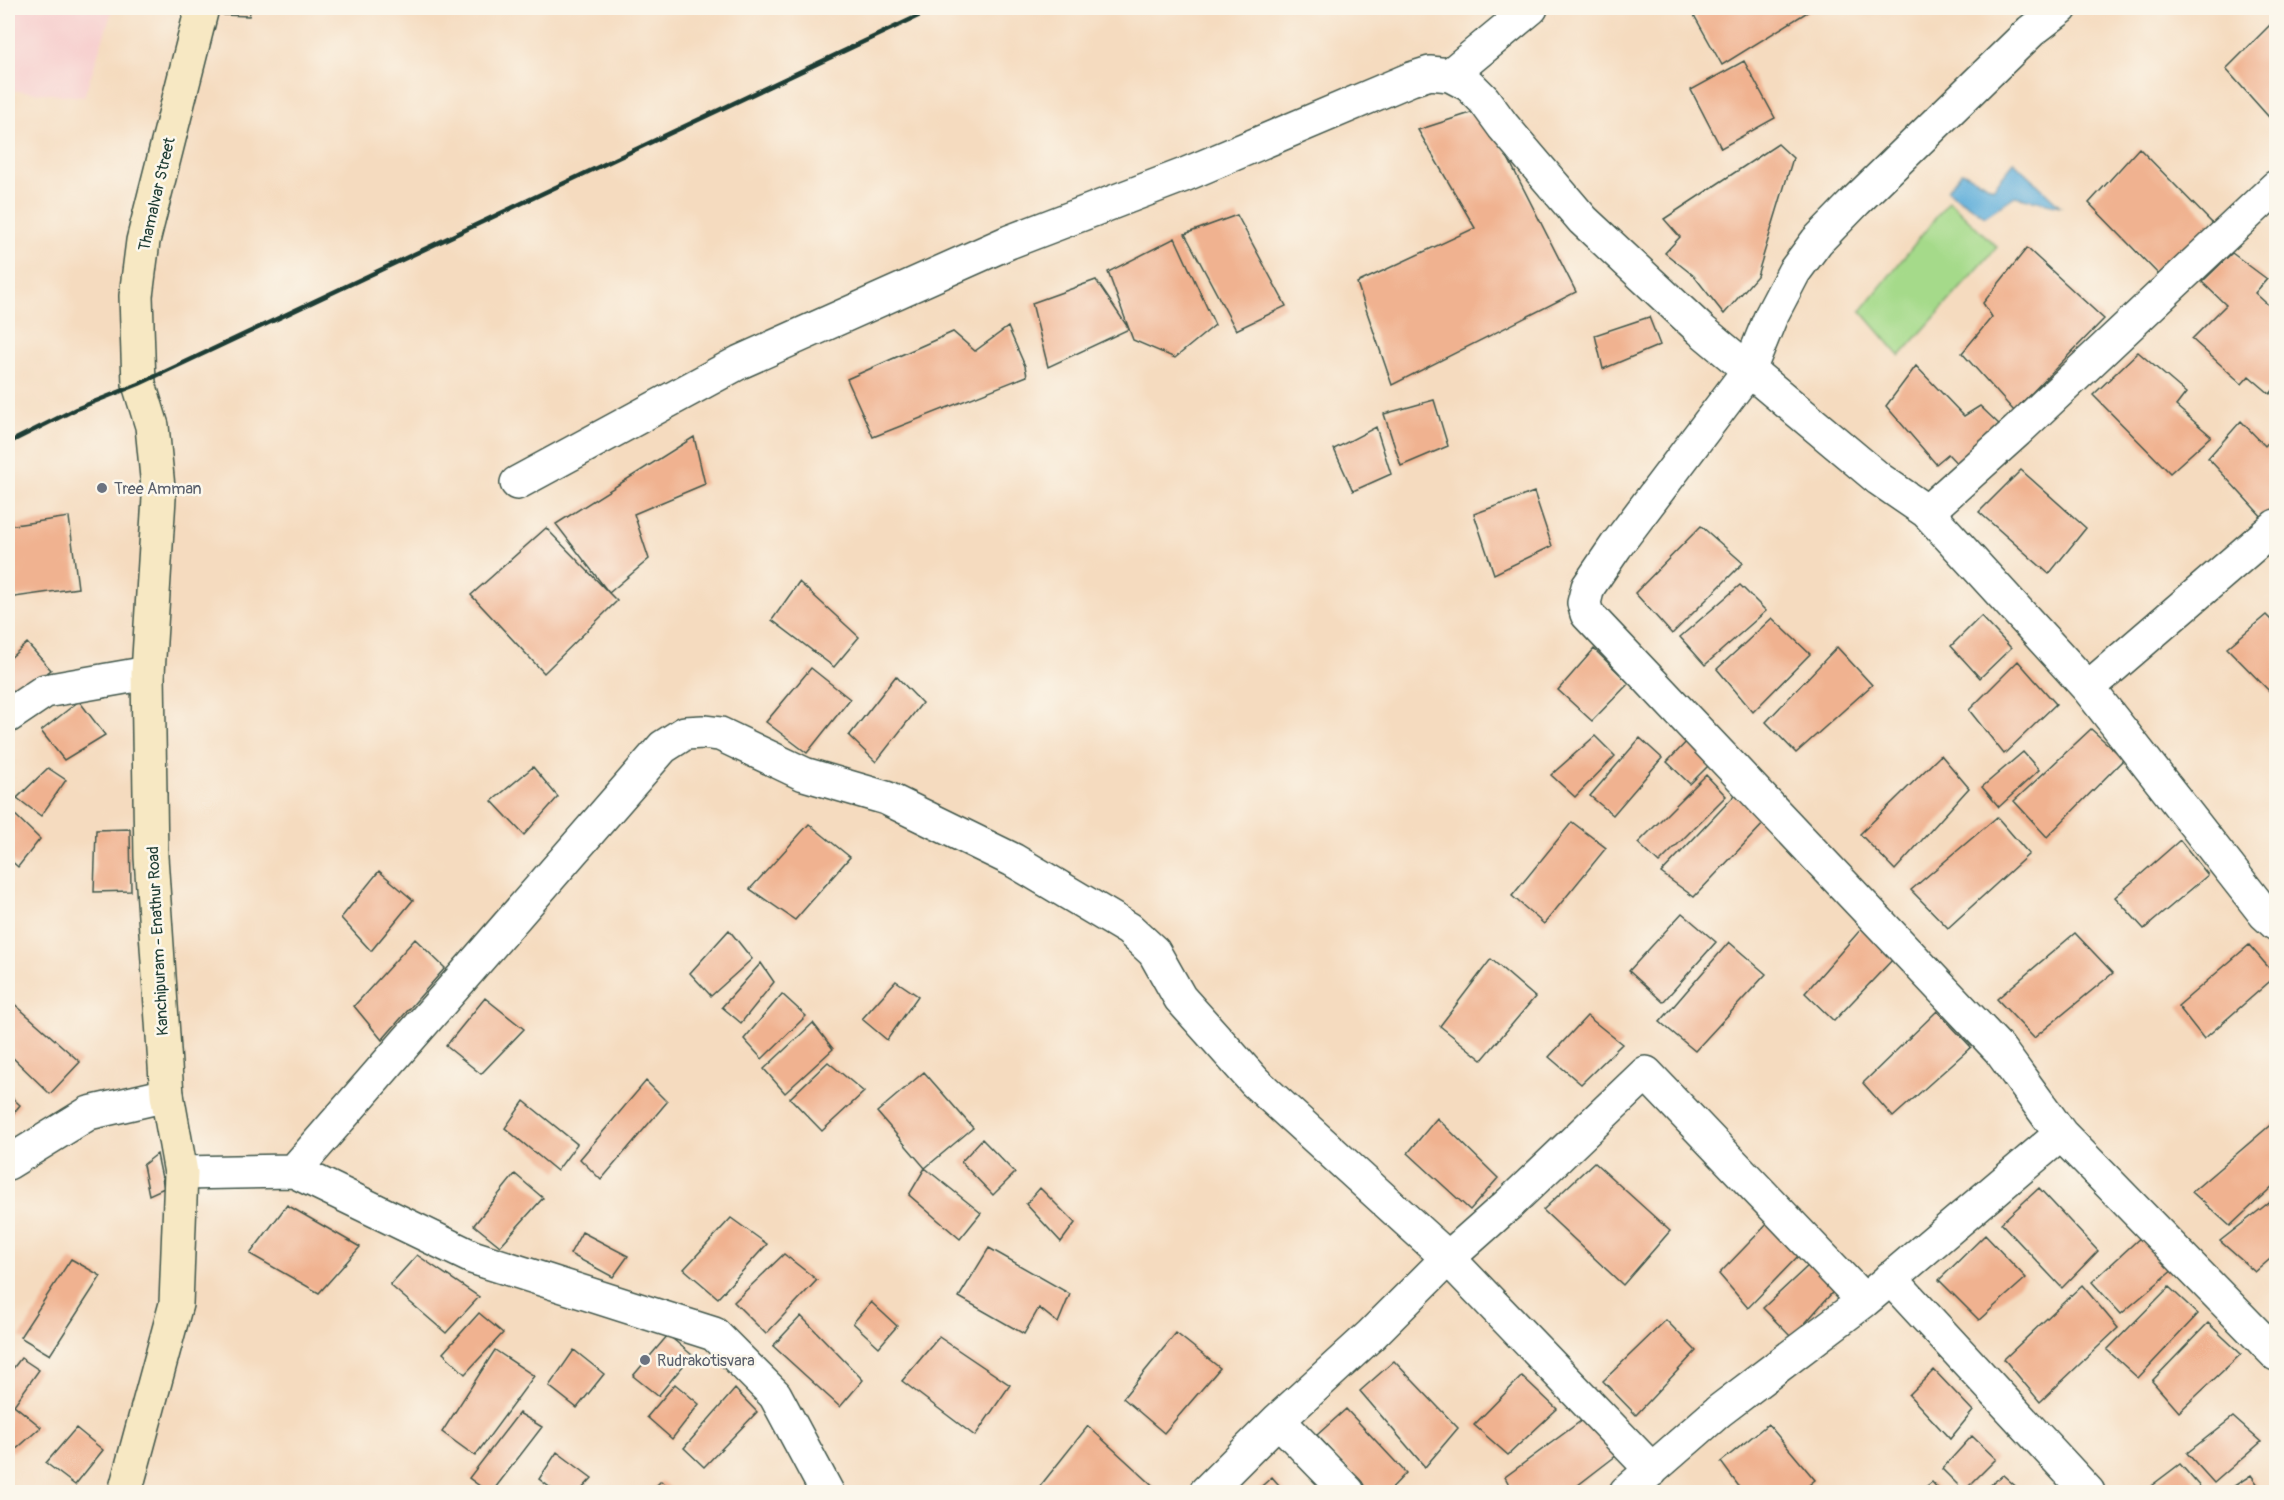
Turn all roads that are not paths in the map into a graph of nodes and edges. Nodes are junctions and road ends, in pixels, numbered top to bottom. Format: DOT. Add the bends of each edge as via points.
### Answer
graph roads {
  1 [pos="202,8"];
  2 [pos="1531,8"];
  3 [pos="2061,8"];
  4 [pos="1450,75"];
  5 [pos="2277,187"];
  6 [pos="1749,370"];
  7 [pos="139,384"];
  8 [pos="517,483"];
  9 [pos="1927,512"];
  10 [pos="2277,526"];
  11 [pos="148,672"];
  12 [pos="2088,688"];
  13 [pos="8,716"];
  14 [pos="2273,913"];
  15 [pos="167,1095"];
  16 [pos="2061,1134"];
  17 [pos="8,1162"];
  18 [pos="294,1172"];
  19 [pos="181,1173"];
  20 [pos="1448,1258"];
  21 [pos="1890,1278"];
  22 [pos="1864,1301"];
  23 [pos="2277,1354"];
  24 [pos="1278,1420"];
  25 [pos="1652,1470"];
  26 [pos="125,1492"];
  27 [pos="827,1492"];
  28 [pos="1206,1492"];
  29 [pos="1348,1492"];
  30 [pos="1626,1492"];
  31 [pos="2088,1492"];
  1 -- 7 [label="street, Thamalvar Street" via="143,240 136,296"];
  2 -- 4 [label="street"];
  3 -- 6 [label="street" via="2031,31 1817,241 1794,272"];
  4 -- 6 [label="street" via="1469,85 1484,100 1583,220"];
  4 -- 8 [label="street" via="1430,73 1411,79 1184,175 1009,242 740,362"];
  5 -- 9 [label="street"];
  6 -- 9 [label="street" via="1879,479"];
  6 -- 16 [label="street" via="1588,587 1584,603 1587,614 1999,1049"];
  7 -- 11 [label="street, Kanchipuram - Enathur Road" via="152,426 159,498"];
  9 -- 12 [label="street"];
  10 -- 12 [label="street"];
  11 -- 13 [label="street" via="45,691"];
  11 -- 15 [label="street, Kanchipuram - Enathur Road" via="151,857"];
  12 -- 14 [label="street"];
  15 -- 17 [label="street" via="89,1113"];
  15 -- 19 [label="street, Kanchipuram - Enathur Road"];
  16 -- 21 [label="street"];
  16 -- 23 [label="street"];
  18 -- 19 [label="street"];
  18 -- 20 [label="street" via="663,747 685,733 703,732 720,734 804,774 886,798 1012,860 1129,929 1154,952 1180,998 1256,1082"];
  18 -- 27 [label="street" via="472,1257 714,1334 775,1395"];
  19 -- 26 [label="street, Kanchipuram - Enathur Road" via="176,1304"];
  20 -- 22 [label="street" via="1646,1073"];
  20 -- 24 [label="street"];
  20 -- 25 [label="street"];
  21 -- 22 [label="street"];
  21 -- 31 [label="street"];
  22 -- 25 [label="street" via="1719,1411"];
  24 -- 28 [label="street"];
  24 -- 29 [label="street"];
  25 -- 30 [label="street"];
}
